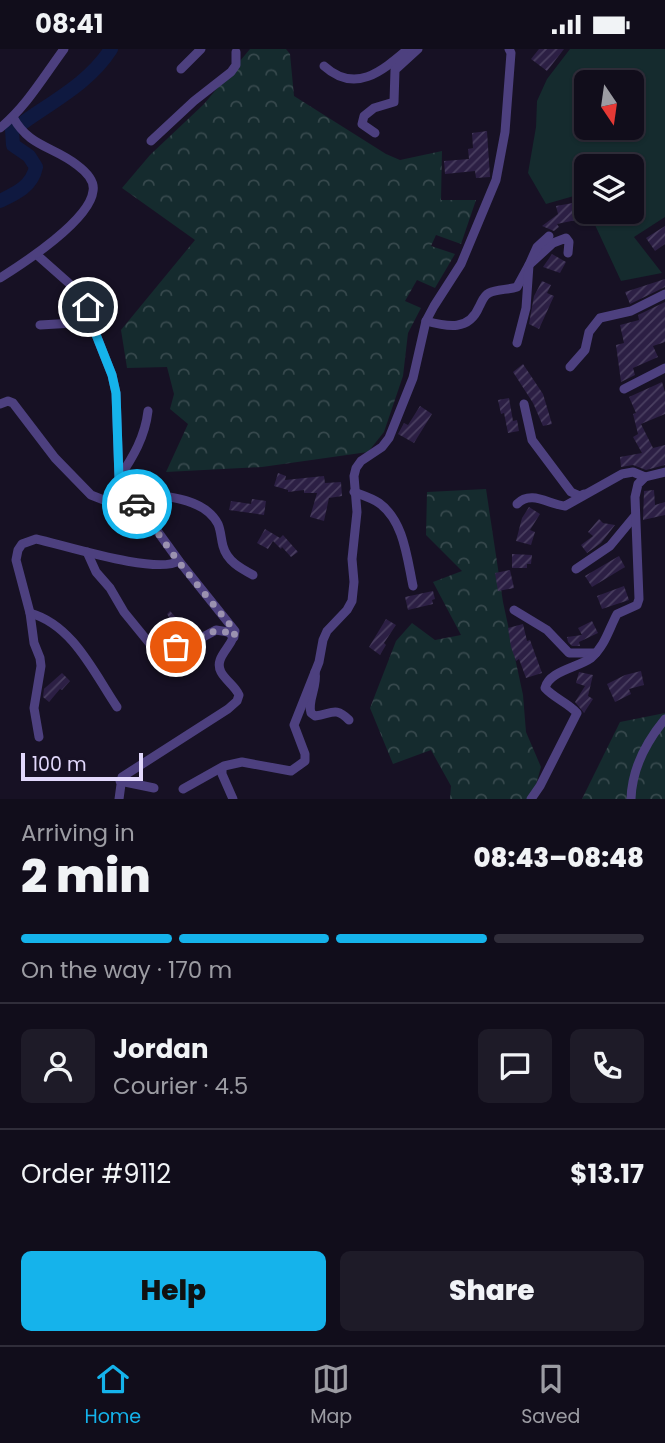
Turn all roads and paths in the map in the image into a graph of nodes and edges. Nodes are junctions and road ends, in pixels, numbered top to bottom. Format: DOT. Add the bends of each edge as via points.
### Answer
graph roads {
  1 [pos="64,49"];
  2 [pos="201,49"];
  3 [pos="408,49"];
  4 [pos="418,49"];
  5 [pos="509,49"];
  6 [pos="235,50"];
  7 [pos="324,66"];
  8 [pos="181,69"];
  9 [pos="13,117"];
  10 [pos="0,128"];
  11 [pos="375,133"];
  12 [pos="151,141"];
  13 [pos="548,236"];
  14 [pos="568,253"];
  15 [pos="37,255"];
  16 [pos="529,265"];
  17 [pos="0,278"];
  18 [pos="665,294"];
  19 [pos="426,321"];
  20 [pos="91,322"];
  21 [pos="40,325"];
  22 [pos="517,343"];
  23 [pos="570,367"];
  24 [pos="665,368"];
  25 [pos="624,389"];
  26 [pos="0,404"];
  27 [pos="524,404"];
  28 [pos="148,411"];
  29 [pos="665,472"];
  30 [pos="645,477"];
  31 [pos="119,478"];
  32 [pos="128,492"];
  33 [pos="354,492"];
  34 [pos="586,494"];
  35 [pos="517,504"];
  36 [pos="634,517"];
  37 [pos="156,530"];
  38 [pos="87,552"];
  39 [pos="178,561"];
  40 [pos="576,569"];
  41 [pos="253,575"];
  42 [pos="413,586"];
  43 [pos="514,610"];
  44 [pos="30,614"];
  45 [pos="234,637"];
  46 [pos="596,653"];
  47 [pos="315,670"];
  48 [pos="117,707"];
  49 [pos="665,719"];
  50 [pos="349,720"];
  51 [pos="39,737"];
  52 [pos="222,769"];
  53 [pos="120,781"];
  54 [pos="154,788"];
  55 [pos="183,789"];
  56 [pos="119,799"];
  57 [pos="233,799"];
  58 [pos="530,799"];
  59 [pos="631,799"];
  1 -- 9 [label="street"];
  2 -- 8 [label="street"];
  3 -- 7 [label="street" via="373,75 353,81 335,76"];
  4 -- 11 [label="street" via="395,70 394,102 364,116 362,124"];
  5 -- 19 [label="street" via="510,85 498,171 461,264"];
  6 -- 12 [label="street" via="231,72"];
  9 -- 10 [label="street"];
  9 -- 15 [label="street" via="30,139 76,164 92,181 88,204"];
  13 -- 16 [label="street"];
  14 -- 16 [label="street" via="569,241 561,238"];
  15 -- 17 [label="street"];
  15 -- 20 [label="street" via="80,293"];
  16 -- 19 [label="street" via="517,287 489,293 463,325"];
  16 -- 22 [label="street" via="526,308"];
  18 -- 23 [label="street" via="631,311 600,318 589,332 585,350"];
  19 -- 33 [label="street" via="400,414 382,447 360,461"];
  20 -- 21 [label="street"];
  20 -- 31 [label="street" via="116,393"];
  24 -- 25 [label="street"];
  26 -- 37 [label="street" via="13,403 55,459 90,495 119,506"];
  27 -- 34 [label="street" via="532,440 571,492"];
  28 -- 31 [label="street" via="144,433"];
  29 -- 30 [label="street"];
  30 -- 34 [label="street" via="628,472"];
  30 -- 36 [label="street" via="636,489"];
  31 -- 32 [label="street"];
  32 -- 37 [label="street"];
  32 -- 41 [label="street" via="202,507 220,528 226,556"];
  33 -- 42 [label="street" via="388,511 401,535"];
  33 -- 47 [label="street" via="352,601 327,631"];
  34 -- 35 [label="street" via="565,506 530,496"];
  36 -- 40 [label="street" via="610,546"];
  36 -- 46 [label="street" via="639,599 617,614"];
  37 -- 39 [label="street"];
  38 -- 39 [label="street" via="161,566"];
  38 -- 44 [label="street" via="36,540 22,544 16,560"];
  38 -- 45 [label="street" via="96,572 159,655 216,630"];
  39 -- 45 [label="street" via="235,631"];
  43 -- 46 [label="street" via="547,630 569,653"];
  44 -- 48 [label="street" via="40,616 69,638"];
  44 -- 51 [label="street" via="41,666 34,708"];
  45 -- 53 [label="street" via="222,655 220,668 236,687 237,701"];
  46 -- 58 [label="street" via="546,683 549,693 577,713"];
  47 -- 50 [label="street" via="311,713 342,712"];
  47 -- 52 [label="street" via="294,725 305,754 301,766 289,771 245,761"];
  49 -- 59 [label="street" via="644,750"];
  52 -- 55 [label="street"];
  52 -- 57 [label="street"];
  53 -- 54 [label="street"];
  53 -- 56 [label="street"];
}
